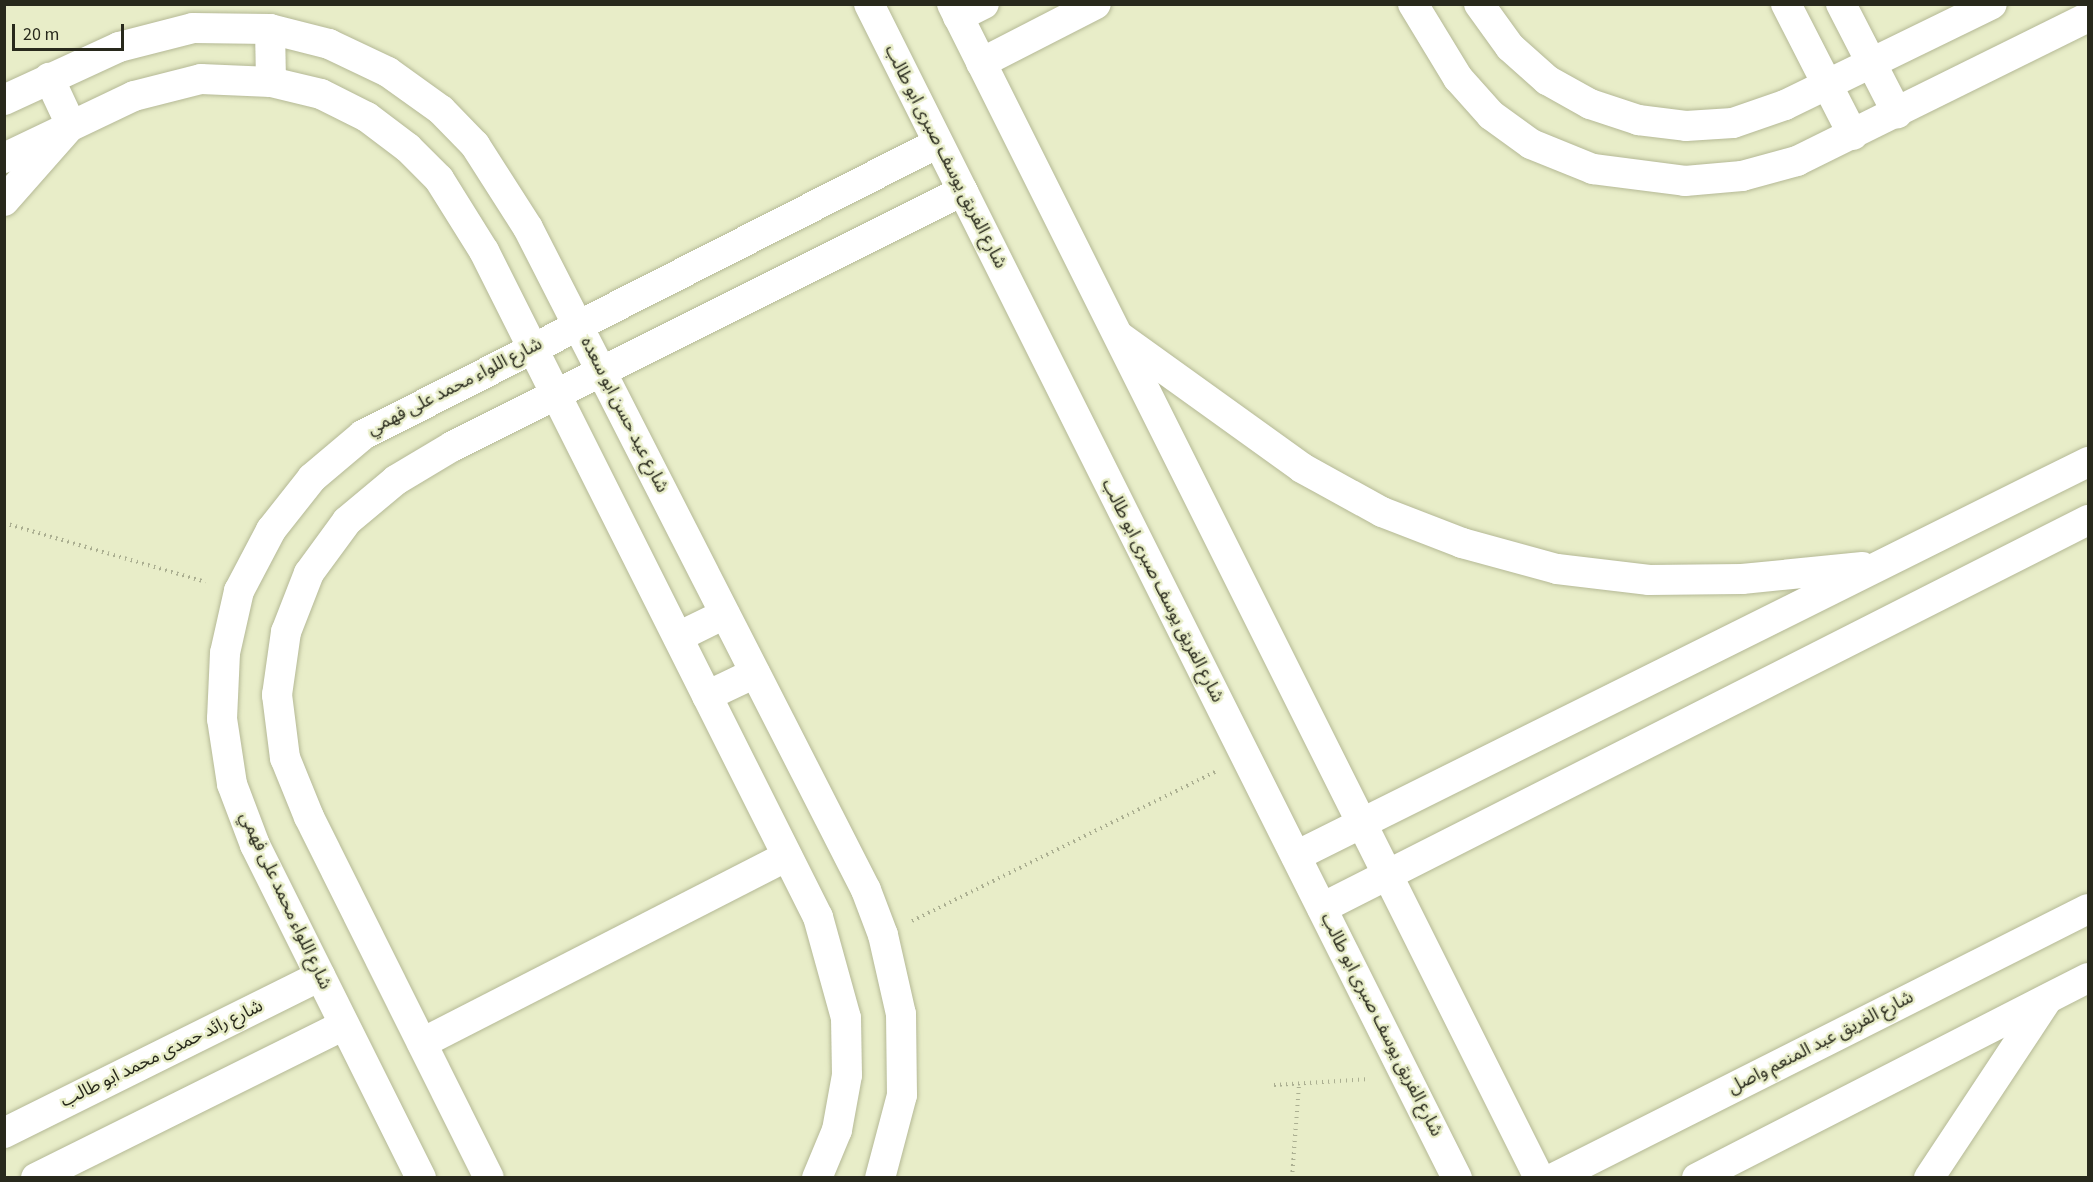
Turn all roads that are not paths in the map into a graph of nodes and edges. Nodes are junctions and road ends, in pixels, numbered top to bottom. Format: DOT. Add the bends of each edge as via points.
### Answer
graph roads {
  1 [pos="869,4"];
  2 [pos="1096,4"];
  3 [pos="1413,4"];
  4 [pos="1479,4"];
  5 [pos="1786,4"];
  6 [pos="1841,4"];
  7 [pos="1992,4"];
  8 [pos="965,9"];
  9 [pos="2088,17"];
  10 [pos="270,28"];
  11 [pos="981,63"];
  12 [pos="1872,64"];
  13 [pos="49,78"];
  14 [pos="271,82"];
  15 [pos="1827,85"];
  16 [pos="4,100"];
  17 [pos="441,110"];
  18 [pos="1897,113"];
  19 [pos="71,125"];
  20 [pos="1854,135"];
  21 [pos="938,143"];
  22 [pos="408,148"];
  23 [pos="4,158"];
  24 [pos="963,191"];
  25 [pos="4,201"];
  26 [pos="577,324"];
  27 [pos="1117,335"];
  28 [pos="532,347"];
  29 [pos="602,372"];
  30 [pos="556,395"];
  31 [pos="2088,462"];
  32 [pos="2088,520"];
  33 [pos="1883,564"];
  34 [pos="725,614"];
  35 [pos="678,637"];
  36 [pos="755,673"];
  37 [pos="707,696"];
  38 [pos="1361,824"];
  39 [pos="787,856"];
  40 [pos="1296,856"];
  41 [pos="1387,875"];
  42 [pos="1322,908"];
  43 [pos="2088,909"];
  44 [pos="320,976"];
  45 [pos="2088,978"];
  46 [pos="2049,998"];
  47 [pos="345,1025"];
  48 [pos="422,1043"];
  49 [pos="4,1133"];
  50 [pos="36,1178"];
  51 [pos="421,1178"];
  52 [pos="489,1178"];
  53 [pos="817,1178"];
  54 [pos="880,1178"];
  55 [pos="1457,1178"];
  56 [pos="1539,1178"];
  57 [pos="1554,1178"];
  58 [pos="1697,1178"];
  59 [pos="1929,1178"];
  1 -- 21 [label="street, شارع الفريق يوسف صبرى ابو طالب"];
  2 -- 11 [label="street"];
  3 -- 20 [label="street" via="1458,78 1491,115 1530,144 1593,169 1685,181 1742,176 1797,161"];
  4 -- 15 [label="street" via="1510,47 1547,80 1590,104 1638,120 1686,126 1733,123"];
  5 -- 15 [label="street"];
  6 -- 12 [label="street"];
  7 -- 12 [label="street"];
  8 -- 11 [label="street"];
  9 -- 18 [label="street"];
  10 -- 13 [label="street, شارع عيد حسن ابو سعده" via="193,28 119,47"];
  10 -- 14 [label="street"];
  10 -- 17 [label="street, شارع عيد حسن ابو سعده" via="329,44 379,67"];
  11 -- 27 [label="street"];
  12 -- 15 [label="street"];
  12 -- 18 [label="street"];
  13 -- 16 [label="street, شارع عيد حسن ابو سعده"];
  13 -- 19 [label="street"];
  14 -- 19 [label="street" via="201,79 134,96"];
  14 -- 22 [label="street" via="321,94 367,117"];
  15 -- 20 [label="street"];
  17 -- 22 [label="street"];
  17 -- 26 [label="street, شارع عيد حسن ابو سعده" via="505,185"];
  18 -- 20 [label="street"];
  19 -- 23 [label="street"];
  19 -- 25 [label="street"];
  21 -- 24 [label="street, شارع الفريق يوسف صبرى ابو طالب"];
  21 -- 26 [label="street, شارع اللواء محمد على فهمي"];
  22 -- 28 [label="street" via="464,214"];
  24 -- 29 [label="street"];
  24 -- 40 [label="street, شارع الفريق يوسف صبرى ابو طالب"];
  26 -- 28 [label="street, شارع اللواء محمد على فهمي"];
  26 -- 29 [label="street, شارع عيد حسن ابو سعده"];
  27 -- 33 [label="street" via="1302,468 1382,512 1462,543 1557,569 1649,580 1742,579"];
  27 -- 38 [label="street"];
  28 -- 30 [label="street"];
  28 -- 44 [label="street, شارع اللواء محمد على فهمي" via="363,435 312,478 271,530 239,591 225,653 222,719 232,784 255,845"];
  29 -- 30 [label="street"];
  29 -- 34 [label="street, شارع عيد حسن ابو سعده"];
  30 -- 35 [label="street"];
  30 -- 48 [label="street" via="406,474 347,521 309,573 286,632 277,695 285,758 309,817"];
  31 -- 33 [label="street"];
  32 -- 41 [label="street"];
  33 -- 38 [label="street"];
  34 -- 35 [label="street"];
  34 -- 36 [label="street, شارع عيد حسن ابو سعده"];
  35 -- 37 [label="street"];
  36 -- 37 [label="street"];
  36 -- 54 [label="street, شارع عيد حسن ابو سعده" via="866,890 884,935 901,1014 902,1095"];
  37 -- 39 [label="street"];
  38 -- 40 [label="street"];
  38 -- 41 [label="street"];
  39 -- 48 [label="street"];
  39 -- 53 [label="street" via="818,917 846,1018 848,1075 837,1130"];
  40 -- 42 [label="street, شارع الفريق يوسف صبرى ابو طالب"];
  41 -- 42 [label="street"];
  41 -- 56 [label="street"];
  42 -- 55 [label="street, شارع الفريق يوسف صبرى ابو طالب"];
  43 -- 57 [label="street, شارع الفريق عبد المنعم واصل"];
  44 -- 47 [label="street, شارع اللواء محمد على فهمي"];
  44 -- 49 [label="street, شارع رائد حمدى محمد ابو طالب"];
  45 -- 46 [label="street"];
  46 -- 58 [label="street"];
  46 -- 59 [label="street"];
  47 -- 50 [label="street"];
  47 -- 51 [label="street, شارع اللواء محمد على فهمي"];
  48 -- 52 [label="street"];
}
